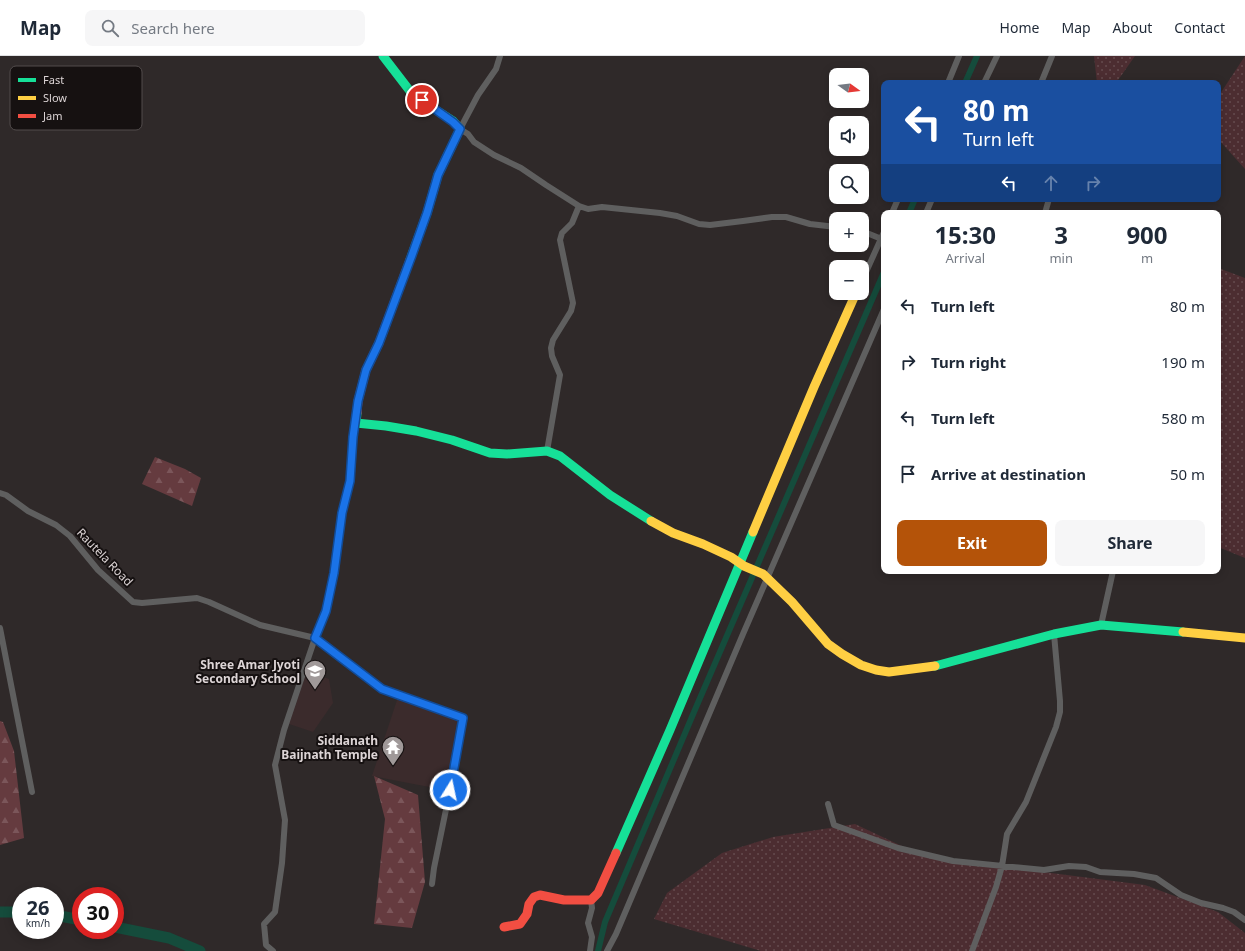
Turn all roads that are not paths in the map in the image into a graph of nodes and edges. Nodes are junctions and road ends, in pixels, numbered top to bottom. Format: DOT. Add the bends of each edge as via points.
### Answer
graph roads {
  1 [pos="383,56"];
  2 [pos="500,56"];
  3 [pos="959,56"];
  4 [pos="997,56"];
  5 [pos="1052,56"];
  6 [pos="949,80"];
  7 [pos="985,80"];
  8 [pos="1042,80"];
  9 [pos="460,129"];
  10 [pos="579,206"];
  11 [pos="829,226"];
  12 [pos="869,234"];
  13 [pos="881,238"];
  14 [pos="881,243"];
  15 [pos="869,267"];
  16 [pos="853,300"];
  17 [pos="881,315"];
  18 [pos="356,423"];
  19 [pos="547,451"];
  20 [pos="0,493"];
  21 [pos="742,565"];
  22 [pos="1112,574"];
  23 [pos="765,576"];
  24 [pos="1101,625"];
  25 [pos="0,628"];
  26 [pos="1054,634"];
  27 [pos="315,638"];
  28 [pos="1245,638"];
  29 [pos="32,792"];
  30 [pos="828,804"];
  31 [pos="1002,866"];
  32 [pos="432,884"];
  33 [pos="591,900"];
  34 [pos="1245,920"];
  35 [pos="504,927"];
  36 [pos="273,951"];
  37 [pos="590,951"];
  38 [pos="607,951"];
  39 [pos="972,951"];
  1 -- 9 [label="street" via="413,95"];
  2 -- 9 [label="street" via="496,69 478,94"];
  3 -- 6 [label="street"];
  4 -- 7 [label="street"];
  5 -- 8 [label="street"];
  9 -- 10 [label="street" via="494,155 521,168"];
  9 -- 18 [label="street" via="438,175 412,255 379,343 366,370 358,401"];
  10 -- 11 [label="street" via="588,209 602,207 660,213 710,225 772,216"];
  10 -- 19 [label="street" via="572,224 562,233 560,240 573,303 551,348 560,375"];
  12 -- 13 [label="street"];
  14 -- 15 [label="street"];
  16 -- 21 [label="street" via="814,387"];
  17 -- 23 [label="street"];
  18 -- 19 [label="street" via="416,431 452,440 490,454"];
  18 -- 27 [label="street" via="350,481 342,513 334,573 326,611"];
  19 -- 21 [label="street" via="560,456 610,495 647,519 673,533 731,557"];
  20 -- 27 [label="street, Rautela Road" via="56,525 70,536 98,570 133,602 197,598 260,625"];
  21 -- 23 [label="street"];
  21 -- 33 [label="street" via="598,893"];
  22 -- 24 [label="street"];
  23 -- 26 [label="street" via="792,602 828,644 861,665 876,670 889,672 932,667"];
  23 -- 38 [label="street" via="730,665"];
  24 -- 26 [label="street"];
  24 -- 28 [label="street"];
  25 -- 29 [label="street"];
  26 -- 31 [label="street" via="1060,712 1026,802 1007,834"];
  27 -- 32 [label="street" via="382,689 463,718"];
  27 -- 36 [label="street" via="275,765 285,820 275,912 264,924 266,945"];
  30 -- 31 [label="street" via="834,824 898,848 953,861"];
  31 -- 34 [label="street" via="1044,870 1069,866 1086,867 1100,872 1156,878 1181,895 1234,912"];
  31 -- 39 [label="street"];
  33 -- 35 [label="street" via="564,900 540,895 528,904 527,914 520,924"];
  33 -- 37 [label="street" via="588,924 592,937"];
}
